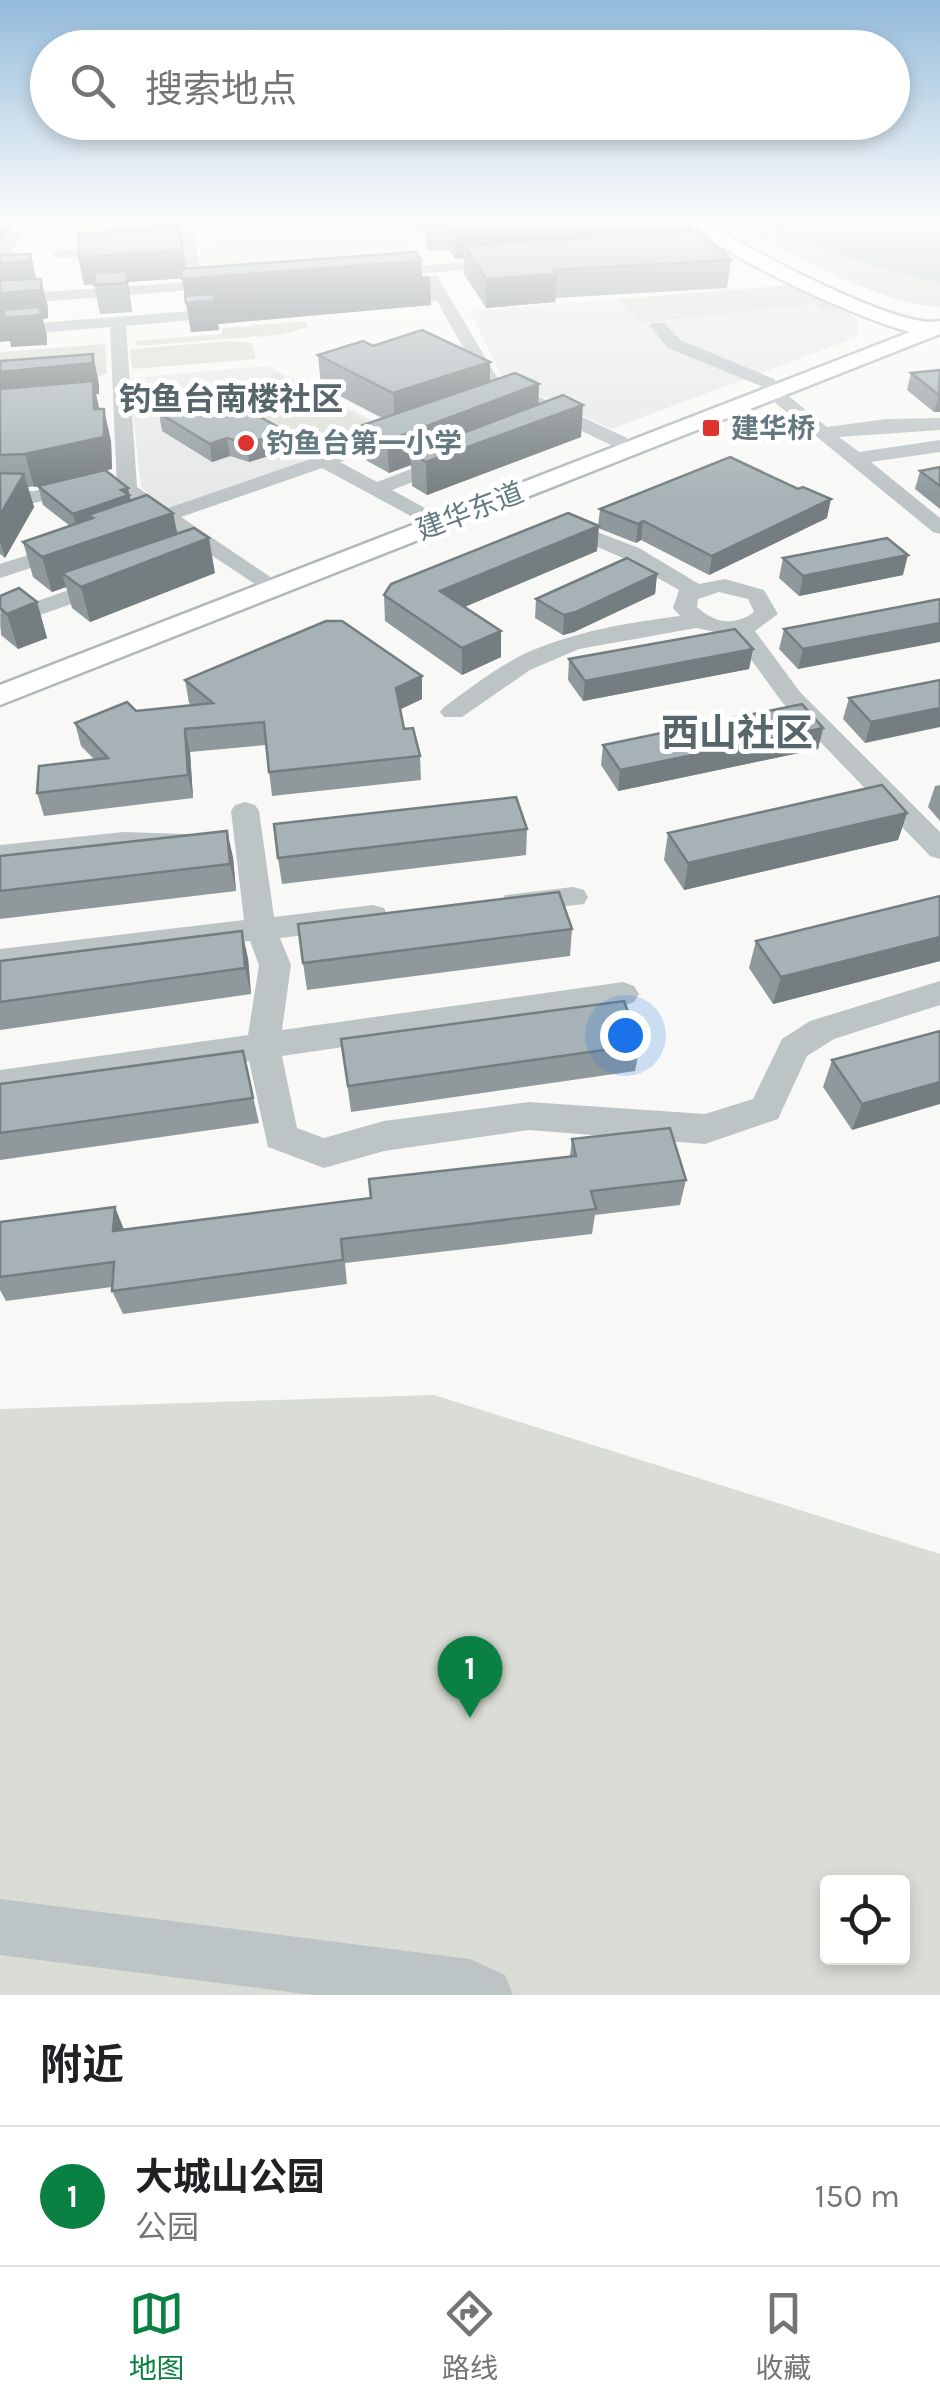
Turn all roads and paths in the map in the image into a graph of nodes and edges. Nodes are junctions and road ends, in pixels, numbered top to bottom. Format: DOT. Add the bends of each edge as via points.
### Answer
graph roads {
  1 [pos="238,312"];
  2 [pos="451,312"];
  3 [pos="893,312"];
  4 [pos="900,312"];
  5 [pos="118,322"];
  6 [pos="658,326"];
  7 [pos="931,326"];
  8 [pos="0,331"];
  9 [pos="770,388"];
  10 [pos="940,424"];
  11 [pos="426,425"];
  12 [pos="823,433"];
  13 [pos="459,442"];
  14 [pos="620,442"];
  15 [pos="940,446"];
  16 [pos="854,459"];
  17 [pos="324,460"];
  18 [pos="127,475"];
  19 [pos="376,489"];
  20 [pos="0,497"];
  21 [pos="169,514"];
  22 [pos="427,517"];
  23 [pos="563,525"];
  24 [pos="940,528"];
  25 [pos="212,547"];
  26 [pos="177,560"];
  27 [pos="0,571"];
  28 [pos="124,578"];
  29 [pos="261,581"];
  30 [pos="694,590"];
  31 [pos="698,621"];
  32 [pos="0,622"];
  33 [pos="740,628"];
  34 [pos="0,683"];
  35 [pos="0,696"];
  36 [pos="453,712"];
  37 [pos="940,850"];
  38 [pos="0,854"];
  39 [pos="574,897"];
  40 [pos="478,906"];
  41 [pos="402,914"];
  42 [pos="260,927"];
  43 [pos="0,960"];
  44 [pos="940,992"];
  45 [pos="624,994"];
  46 [pos="263,1046"];
  47 [pos="0,1084"];
  48 [pos="0,1927"];
  49 [pos="485,1995"];
  1 -- 5 [label="street"];
  2 -- 14 [label="street" via="506,398"];
  3 -- 7 [label="main road"];
  4 -- 7 [label="main road"];
  5 -- 8 [label="street"];
  5 -- 18 [label="street" via="114,402"];
  6 -- 9 [label="street" via="674,344"];
  7 -- 9 [label="main road, 建华东道"];
  9 -- 12 [label="street"];
  9 -- 14 [label="main road, 建华东道"];
  9 -- 35 [label="main road, 建华东道"];
  10 -- 12 [label="street"];
  11 -- 17 [label="street"];
  12 -- 16 [label="street"];
  13 -- 19 [label="street" via="476,450"];
  14 -- 22 [label="main road, 建华东道"];
  15 -- 16 [label="street"];
  16 -- 24 [label="street"];
  17 -- 19 [label="street"];
  17 -- 21 [label="street"];
  18 -- 20 [label="street" via="34,497"];
  18 -- 21 [label="street" via="128,489"];
  19 -- 22 [label="street"];
  21 -- 25 [label="street"];
  21 -- 27 [label="street"];
  22 -- 29 [label="main road, 建华东道"];
  23 -- 30 [label="street" via="631,552"];
  25 -- 26 [label="street"];
  25 -- 29 [label="street"];
  28 -- 32 [label="street"];
  29 -- 34 [label="main road, 建华东道"];
  30 -- 31 [label="street" via="685,608"];
  30 -- 33 [label="street" via="731,586 763,600 766,614"];
  31 -- 33 [label="street"];
  31 -- 36 [label="street" via="636,629 530,660"];
  33 -- 37 [label="street" via="791,697"];
  38 -- 42 [label="street" via="165,843 237,826"];
  39 -- 40 [label="street"];
  41 -- 42 [label="street"];
  42 -- 43 [label="street"];
  42 -- 46 [label="street" via="275,966"];
  44 -- 46 [label="street" via="822,1030 794,1048 766,1109 706,1128 529,1116 384,1136 324,1152 280,1137"];
  45 -- 46 [label="street"];
  46 -- 47 [label="street"];
  48 -- 49 [label="street" via="470,1987"];
}
